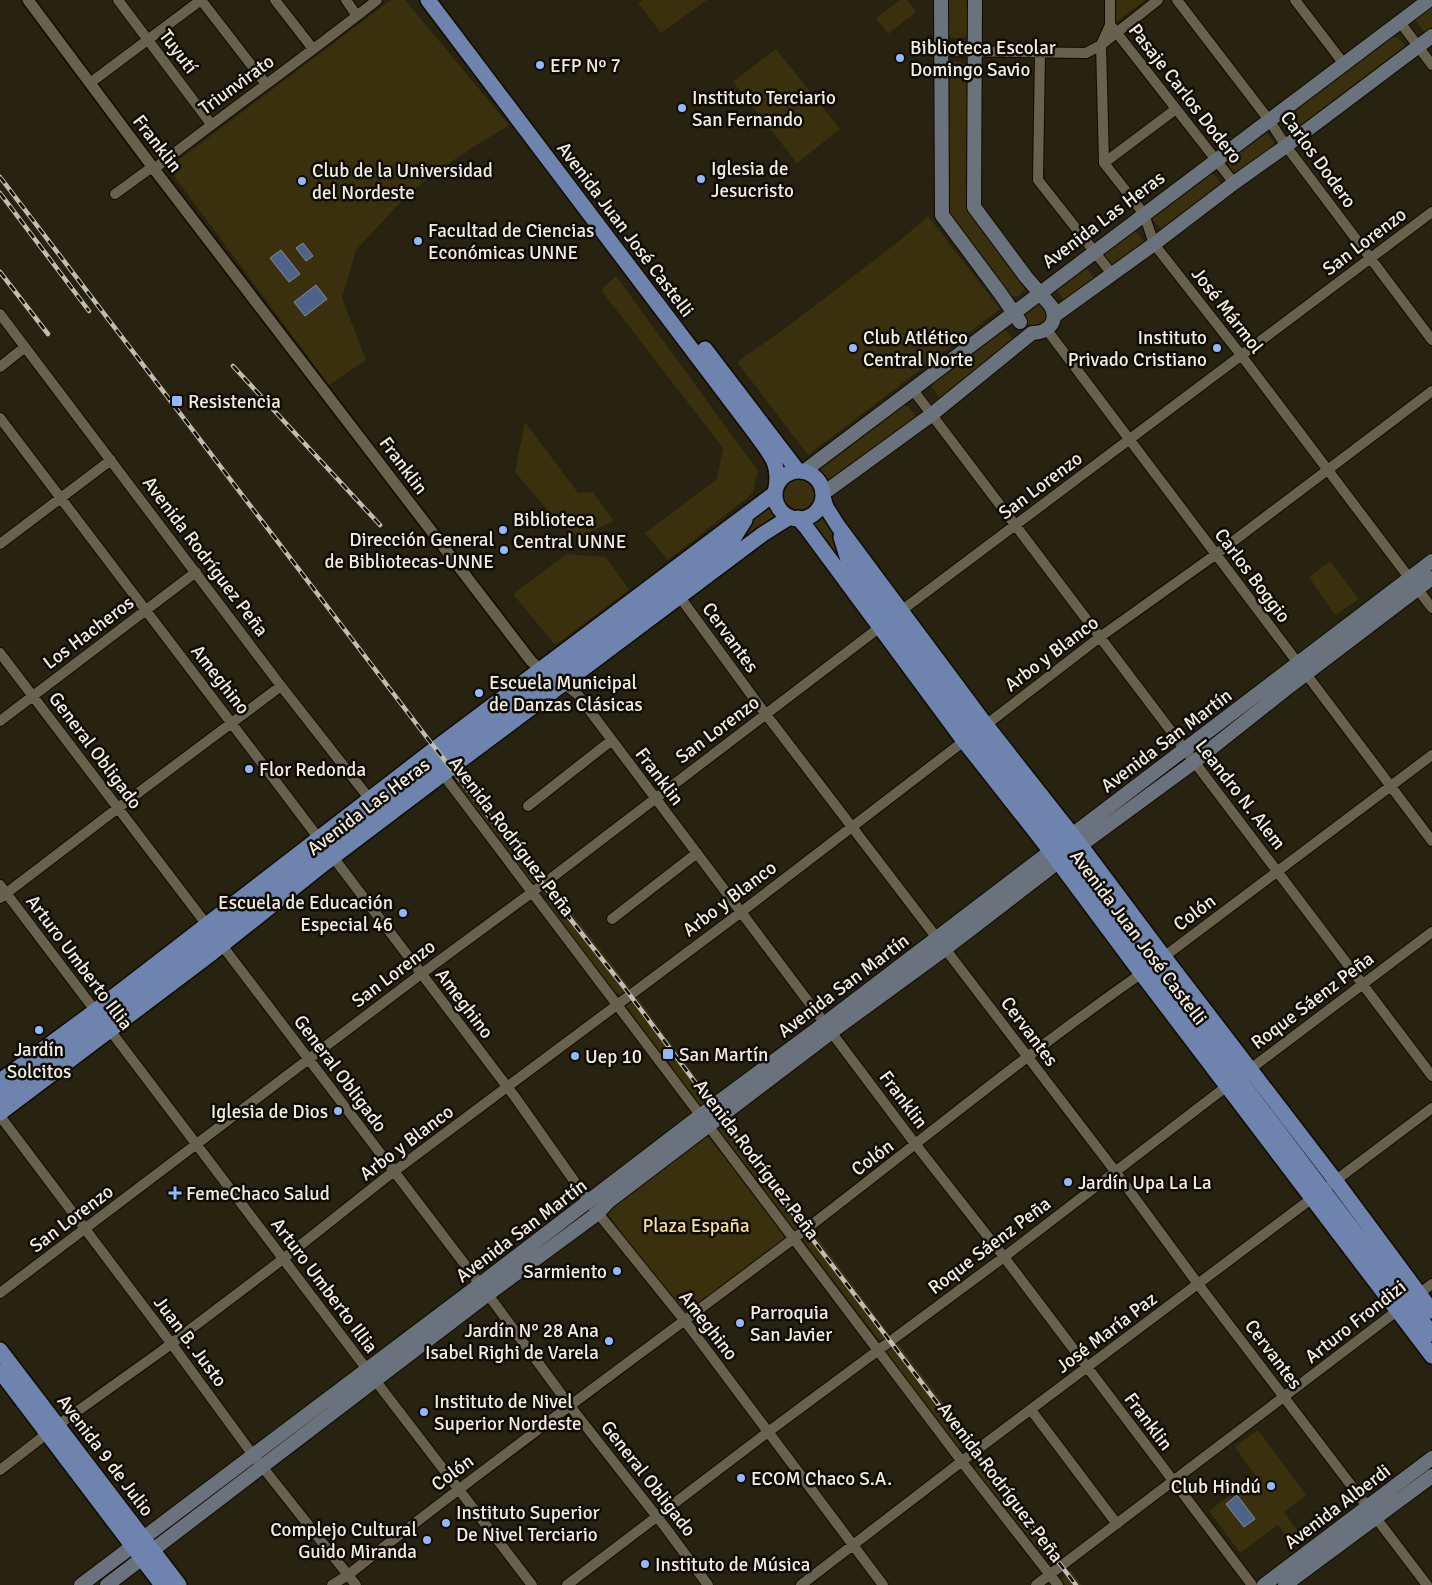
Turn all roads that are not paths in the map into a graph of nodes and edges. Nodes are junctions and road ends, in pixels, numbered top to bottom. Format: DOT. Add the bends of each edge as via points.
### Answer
graph roads {
  1 [pos="118,0"];
  2 [pos="201,0"];
  3 [pos="275,0"];
  4 [pos="346,0"];
  5 [pos="377,0"];
  6 [pos="428,0"];
  7 [pos="439,0"];
  8 [pos="942,0"];
  9 [pos="975,0"];
  10 [pos="1110,0"];
  11 [pos="1158,0"];
  12 [pos="1176,0"];
  13 [pos="1295,0"];
  14 [pos="1429,0"];
  15 [pos="31,1"];
  16 [pos="357,16"];
  17 [pos="1400,22"];
  18 [pos="1113,29"];
  19 [pos="1432,36"];
  20 [pos="148,40"];
  21 [pos="1101,44"];
  22 [pos="1418,46"];
  23 [pos="312,50"];
  24 [pos="941,51"];
  25 [pos="974,51"];
  26 [pos="1040,52"];
  27 [pos="1344,64"];
  28 [pos="1432,65"];
  29 [pos="90,83"];
  30 [pos="266,84"];
  31 [pos="1176,109"];
  32 [pos="1269,120"];
  33 [pos="211,124"];
  34 [pos="1286,146"];
  35 [pos="1216,159"];
  36 [pos="1104,164"];
  37 [pos="154,169"];
  38 [pos="1234,183"];
  39 [pos="115,194"];
  40 [pos="1432,212"];
  41 [pos="1144,214"];
  42 [pos="1154,244"];
  43 [pos="1094,252"];
  44 [pos="1371,258"];
  45 [pos="1112,274"];
  46 [pos="1029,306"];
  47 [pos="0,314"];
  48 [pos="1051,323"];
  49 [pos="1032,333"];
  50 [pos="1432,340"];
  51 [pos="25,347"];
  52 [pos="1241,355"];
  53 [pos="0,367"];
  54 [pos="913,390"];
  55 [pos="1432,391"];
  56 [pos="931,415"];
  57 [pos="0,418"];
  58 [pos="1128,440"];
  59 [pos="111,460"];
  60 [pos="1328,470"];
  61 [pos="801,471"];
  62 [pos="776,490"];
  63 [pos="823,494"];
  64 [pos="61,498"];
  65 [pos="749,512"];
  66 [pos="794,518"];
  67 [pos="838,526"];
  68 [pos="1014,526"];
  69 [pos="763,534"];
  70 [pos="734,539"];
  71 [pos="816,541"];
  72 [pos="0,544"];
  73 [pos="1215,555"];
  74 [pos="1432,561"];
  75 [pos="849,562"];
  76 [pos="196,572"];
  77 [pos="1432,578"];
  78 [pos="1414,583"];
  79 [pos="672,587"];
  80 [pos="1432,608"];
  81 [pos="146,610"];
  82 [pos="891,619"];
  83 [pos="1100,637"];
  84 [pos="0,653"];
  85 [pos="1297,662"];
  86 [pos="540,670"];
  87 [pos="1306,674"];
  88 [pos="560,680"];
  89 [pos="282,686"];
  90 [pos="33,696"];
  91 [pos="766,714"];
  92 [pos="0,720"];
  93 [pos="232,723"];
  94 [pos="975,733"];
  95 [pos="612,740"];
  96 [pos="1184,750"];
  97 [pos="1432,755"];
  98 [pos="1194,762"];
  99 [pos="436,764"];
  100 [pos="1390,788"];
  101 [pos="655,798"];
  102 [pos="528,806"];
  103 [pos="118,808"];
  104 [pos="377,809"];
  105 [pos="851,826"];
  106 [pos="1432,841"];
  107 [pos="327,848"];
  108 [pos="1065,848"];
  109 [pos="697,853"];
  110 [pos="1278,871"];
  111 [pos="2,892"];
  112 [pos="532,892"];
  113 [pos="741,911"];
  114 [pos="612,919"];
  115 [pos="1432,932"];
  116 [pos="214,935"];
  117 [pos="936,937"];
  118 [pos="945,949"];
  119 [pos="1153,965"];
  120 [pos="421,974"];
  121 [pos="1362,985"];
  122 [pos="617,1004"];
  123 [pos="102,1021"];
  124 [pos="828,1027"];
  125 [pos="1028,1058"];
  126 [pos="309,1059"];
  127 [pos="1432,1076"];
  128 [pos="1238,1078"];
  129 [pos="0,1081"];
  130 [pos="508,1088"];
  131 [pos="0,1097"];
  132 [pos="1432,1108"];
  133 [pos="0,1114"];
  134 [pos="705,1120"];
  135 [pos="196,1144"];
  136 [pos="916,1145"];
  137 [pos="668,1148"];
  138 [pos="1115,1171"];
  139 [pos="394,1172"];
  140 [pos="1324,1190"];
  141 [pos="589,1202"];
  142 [pos="598,1213"];
  143 [pos="84,1230"];
  144 [pos="794,1238"];
  145 [pos="1004,1256"];
  146 [pos="283,1259"];
  147 [pos="1198,1284"];
  148 [pos="1432,1284"];
  149 [pos="483,1290"];
  150 [pos="0,1293"];
  151 [pos="1408,1302"];
  152 [pos="1432,1311"];
  153 [pos="684,1321"];
  154 [pos="1432,1334"];
  155 [pos="171,1342"];
  156 [pos="0,1350"];
  157 [pos="880,1350"];
  158 [pos="1432,1356"];
  159 [pos="1087,1368"];
  160 [pos="0,1371"];
  161 [pos="371,1375"];
  162 [pos="1285,1398"];
  163 [pos="570,1406"];
  164 [pos="1032,1410"];
  165 [pos="53,1429"];
  166 [pos="768,1432"];
  167 [pos="253,1455"];
  168 [pos="1432,1458"];
  169 [pos="962,1461"];
  170 [pos="263,1467"];
  171 [pos="0,1470"];
  172 [pos="1432,1476"];
  173 [pos="1172,1481"];
  174 [pos="458,1489"];
  175 [pos="1372,1512"];
  176 [pos="657,1516"];
  177 [pos="1117,1524"];
  178 [pos="138,1542"];
  179 [pos="854,1546"];
  180 [pos="147,1555"];
  181 [pos="348,1575"];
  182 [pos="1050,1575"];
  183 [pos="81,1585"];
  184 [pos="107,1585"];
  185 [pos="162,1585"];
  186 [pos="179,1585"];
  187 [pos="332,1585"];
  188 [pos="356,1585"];
  189 [pos="532,1585"];
  190 [pos="567,1585"];
  191 [pos="708,1585"];
  192 [pos="801,1585"];
  193 [pos="884,1585"];
  194 [pos="1036,1585"];
  195 [pos="1058,1585"];
  196 [pos="1252,1585"];
  197 [pos="1264,1585"];
  198 [pos="1285,1585"];
  199 [pos="1427,1585"];
  1 -- 20 [label="street, Tuyutí"];
  2 -- 20 [label="street"];
  2 -- 30 [label="street"];
  3 -- 23 [label="street"];
  4 -- 16 [label="street"];
  5 -- 16 [label="street, Triunvirato"];
  6 -- 62 [label="main road, Avenida Juan José Castelli" via="758,437 775,462 778,473"];
  7 -- 61 [label="main road, Avenida Juan José Castelli"];
  8 -- 24 [label="main road"];
  9 -- 25 [label="main road"];
  10 -- 18 [label="street"];
  11 -- 18 [label="street"];
  12 -- 32 [label="street, Carlos Dodero"];
  13 -- 27 [label="street"];
  14 -- 17 [label="main road, Avenida Las Heras"];
  15 -- 29 [label="street, Franklin"];
  16 -- 23 [label="street, Triunvirato"];
  17 -- 22 [label="street"];
  17 -- 27 [label="main road, Avenida Las Heras"];
  18 -- 21 [label="street"];
  18 -- 31 [label="street, Pasaje Carlos Dodero"];
  19 -- 22 [label="main road"];
  20 -- 29 [label="street"];
  20 -- 33 [label="street, Tuyutí"];
  21 -- 26 [label="street" via="1086,53"];
  21 -- 36 [label="street"];
  22 -- 28 [label="street"];
  22 -- 34 [label="main road"];
  23 -- 30 [label="street, Triunvirato"];
  24 -- 25 [label="street"];
  24 -- 46 [label="main road" via="942,215"];
  25 -- 26 [label="street"];
  25 -- 46 [label="main road" via="974,207"];
  26 -- 43 [label="street" via="1038,180"];
  27 -- 32 [label="main road, Avenida Las Heras"];
  29 -- 37 [label="street, Franklin"];
  30 -- 33 [label="street, Triunvirato"];
  31 -- 35 [label="street, Pasaje Carlos Dodero"];
  31 -- 36 [label="street"];
  32 -- 34 [label="street, Carlos Dodero"];
  32 -- 35 [label="main road, Avenida Las Heras"];
  33 -- 37 [label="street, Triunvirato"];
  34 -- 38 [label="main road"];
  34 -- 44 [label="street, Carlos Dodero"];
  35 -- 38 [label="street, Pasaje Carlos Dodero"];
  35 -- 41 [label="main road, Avenida Las Heras"];
  36 -- 41 [label="street, José Mármol"];
  37 -- 39 [label="street, Triunvirato"];
  37 -- 86 [label="street, Franklin"];
  38 -- 42 [label="main road"];
  40 -- 44 [label="street, San Lorenzo"];
  41 -- 42 [label="street, José Mármol"];
  41 -- 43 [label="main road, Avenida Las Heras"];
  42 -- 45 [label="main road"];
  42 -- 52 [label="street, José Mármol"];
  43 -- 45 [label="street"];
  43 -- 46 [label="main road, Avenida Las Heras"];
  44 -- 50 [label="street, Carlos Dodero"];
  44 -- 52 [label="street, San Lorenzo"];
  45 -- 48 [label="main road"];
  46 -- 48 [label="main road" via="1050,306"];
  46 -- 49 [label="main road" via="1026,330"];
  46 -- 54 [label="main road, Avenida Las Heras"];
  47 -- 51 [label="street, Avenida Rodríguez Peña"];
  48 -- 49 [label="main road" via="1040,333"];
  48 -- 58 [label="street, Carlos Boggio"];
  49 -- 56 [label="main road"];
  51 -- 53 [label="street"];
  51 -- 59 [label="street, Avenida Rodríguez Peña"];
  52 -- 58 [label="street, San Lorenzo"];
  52 -- 60 [label="street, José Mármol"];
  54 -- 56 [label="street, Leandro N. Alem"];
  54 -- 61 [label="main road, Avenida Las Heras"];
  55 -- 60 [label="street, Arbo y Blanco"];
  56 -- 63 [label="main road"];
  56 -- 68 [label="street, Leandro N. Alem"];
  57 -- 64 [label="street, Ameghino"];
  58 -- 68 [label="street, San Lorenzo"];
  58 -- 73 [label="street, Carlos Boggio"];
  59 -- 64 [label="street"];
  59 -- 76 [label="street, Avenida Rodríguez Peña"];
  60 -- 73 [label="street, Arbo y Blanco"];
  60 -- 78 [label="street, José Mármol"];
  61 -- 62 [label="main road" via="785,476"];
  61 -- 63 [label="main road" via="814,476"];
  62 -- 65 [label="main road, Avenida Las Heras"];
  62 -- 66 [label="main road" via="779,508"];
  63 -- 66 [label="main road" via="814,513"];
  63 -- 67 [label="main road, Avenida Juan José Castelli"];
  64 -- 72 [label="street"];
  64 -- 81 [label="street, Ameghino"];
  65 -- 70 [label="main road, Avenida Las Heras"];
  65 -- 79 [label="main road, Avenida Las Heras"];
  66 -- 69 [label="main road, Avenida Las Heras"];
  66 -- 71 [label="main road, Avenida Juan José Castelli"];
  67 -- 75 [label="main road, Avenida Juan José Castelli"];
  67 -- 82 [label="main road, Avenida Juan José Castelli"];
  68 -- 82 [label="street, San Lorenzo"];
  68 -- 83 [label="street, Leandro N. Alem"];
  69 -- 70 [label="main road, Avenida Las Heras"];
  69 -- 79 [label="main road, Avenida Las Heras"];
  70 -- 79 [label="main road, Avenida Las Heras"];
  71 -- 75 [label="main road, Avenida Juan José Castelli"];
  71 -- 82 [label="main road, Avenida Juan José Castelli"];
  73 -- 83 [label="street, Arbo y Blanco"];
  73 -- 85 [label="street, Carlos Boggio"];
  74 -- 78 [label="main road, Avenida San Martín"];
  75 -- 82 [label="main road, Avenida Juan José Castelli"];
  76 -- 81 [label="street, Los Hacheros"];
  76 -- 89 [label="street, Avenida Rodríguez Peña"];
  77 -- 78 [label="main road, Avenida San Martín"];
  78 -- 80 [label="street, José Mármol"];
  78 -- 85 [label="main road, Avenida San Martín"];
  78 -- 87 [label="main road, Avenida San Martín"];
  79 -- 86 [label="main road, Avenida Las Heras"];
  79 -- 88 [label="main road, Avenida Las Heras"];
  79 -- 91 [label="street, Cervantes"];
  81 -- 90 [label="street, Los Hacheros"];
  81 -- 93 [label="street, Ameghino"];
  82 -- 91 [label="street, San Lorenzo"];
  82 -- 94 [label="main road, Avenida Juan José Castelli"];
  83 -- 94 [label="street, Arbo y Blanco"];
  83 -- 96 [label="street, Leandro N. Alem"];
  84 -- 90 [label="street, General Obligado"];
  85 -- 87 [label="street, Carlos Boggio"];
  85 -- 96 [label="main road, Avenida San Martín"];
  86 -- 88 [label="street, Franklin"];
  86 -- 99 [label="main road, Avenida Las Heras"];
  87 -- 98 [label="main road, Avenida San Martín"];
  87 -- 100 [label="street, Carlos Boggio"];
  88 -- 95 [label="street, Franklin" via="578,695"];
  88 -- 99 [label="main road, Avenida Las Heras"];
  89 -- 93 [label="street"];
  89 -- 104 [label="street, Avenida Rodríguez Peña"];
  90 -- 92 [label="street, Los Hacheros"];
  90 -- 103 [label="street, General Obligado"];
  91 -- 101 [label="street, San Lorenzo"];
  91 -- 105 [label="street, Cervantes"];
  93 -- 103 [label="street"];
  93 -- 107 [label="street, Ameghino"];
  94 -- 105 [label="street, Arbo y Blanco"];
  94 -- 108 [label="main road, Avenida Juan José Castelli"];
  95 -- 101 [label="street, Franklin"];
  95 -- 102 [label="street"];
  96 -- 98 [label="street, Leandro N. Alem"];
  96 -- 108 [label="main road, Avenida San Martín"];
  97 -- 100 [label="street, Colón"];
  98 -- 108 [label="main road, Avenida San Martín"];
  98 -- 110 [label="street, Leandro N. Alem"];
  99 -- 104 [label="main road, Avenida Las Heras"];
  99 -- 112 [label="street, Avenida Rodríguez Peña"];
  100 -- 106 [label="street, Carlos Boggio"];
  100 -- 110 [label="street, Colón"];
  101 -- 109 [label="street, Franklin"];
  101 -- 112 [label="street, San Lorenzo"];
  103 -- 111 [label="street"];
  103 -- 116 [label="street, General Obligado"];
  104 -- 107 [label="main road, Avenida Las Heras"];
  105 -- 113 [label="street, Arbo y Blanco"];
  105 -- 117 [label="street, Cervantes"];
  107 -- 116 [label="main road, Avenida Las Heras"];
  107 -- 120 [label="street, Ameghino"];
  108 -- 117 [label="main road, Avenida San Martín"];
  108 -- 118 [label="main road, Avenida San Martín"];
  108 -- 119 [label="main road, Avenida Juan José Castelli"];
  109 -- 113 [label="street, Franklin"];
  109 -- 114 [label="street"];
  110 -- 119 [label="street, Colón"];
  110 -- 121 [label="street, Leandro N. Alem"];
  111 -- 123 [label="street, Arturo Umberto Illia"];
  112 -- 120 [label="street, San Lorenzo"];
  112 -- 122 [label="street, Avenida Rodríguez Peña"];
  113 -- 122 [label="street, Arbo y Blanco"];
  113 -- 124 [label="street, Franklin"];
  115 -- 121 [label="street, Roque Sáenz Peña"];
  116 -- 123 [label="main road, Avenida Las Heras"];
  116 -- 126 [label="street, General Obligado"];
  117 -- 118 [label="street, Cervantes"];
  117 -- 124 [label="main road, Avenida San Martín"];
  118 -- 124 [label="main road, Avenida San Martín"];
  118 -- 125 [label="street, Cervantes"];
  119 -- 125 [label="street, Colón"];
  119 -- 128 [label="main road, Avenida Juan José Castelli"];
  120 -- 126 [label="street, San Lorenzo"];
  120 -- 130 [label="street, Ameghino"];
  121 -- 127 [label="street, Leandro N. Alem"];
  121 -- 128 [label="street, Roque Sáenz Peña"];
  122 -- 130 [label="street, Arbo y Blanco"];
  122 -- 134 [label="street, Avenida Rodríguez Peña"];
  123 -- 129 [label="main road, Avenida Las Heras"];
  123 -- 131 [label="main road, Avenida Las Heras"];
  123 -- 133 [label="main road, Avenida Las Heras"];
  123 -- 135 [label="street, Arturo Umberto Illia"];
  124 -- 134 [label="main road, Avenida San Martín"];
  124 -- 136 [label="street, Franklin"];
  125 -- 136 [label="street, Colón"];
  125 -- 138 [label="street, Cervantes"];
  126 -- 135 [label="street, San Lorenzo"];
  126 -- 139 [label="street, General Obligado"];
  128 -- 138 [label="street, Roque Sáenz Peña"];
  128 -- 140 [label="main road, Avenida Juan José Castelli"];
  130 -- 139 [label="street, Arbo y Blanco"];
  130 -- 141 [label="street, Ameghino"];
  132 -- 140 [label="street, José María Paz"];
  133 -- 143 [label="street, Juan B. Justo"];
  134 -- 137 [label="main road, Avenida San Martín"];
  134 -- 144 [label="street, Avenida Rodríguez Peña"];
  135 -- 143 [label="street, San Lorenzo"];
  135 -- 146 [label="street, Arturo Umberto Illia"];
  136 -- 144 [label="street, Colón"];
  136 -- 145 [label="street, Franklin"];
  137 -- 141 [label="main road, Avenida San Martín"];
  137 -- 142 [label="main road, Avenida San Martín"];
  138 -- 145 [label="street, Roque Sáenz Peña"];
  138 -- 147 [label="street, Cervantes"];
  139 -- 146 [label="street, Arbo y Blanco"];
  139 -- 149 [label="street, General Obligado"];
  140 -- 147 [label="street, José María Paz"];
  140 -- 151 [label="main road, Avenida Juan José Castelli"];
  141 -- 142 [label="street, Ameghino"];
  141 -- 149 [label="main road, Avenida San Martín"];
  142 -- 149 [label="main road, Avenida San Martín"];
  142 -- 153 [label="street, Ameghino"];
  143 -- 150 [label="street, San Lorenzo"];
  143 -- 155 [label="street, Juan B. Justo"];
  144 -- 153 [label="street, Colón"];
  144 -- 157 [label="street, Avenida Rodríguez Peña"];
  145 -- 157 [label="street, Roque Sáenz Peña"];
  145 -- 159 [label="street, Franklin"];
  146 -- 155 [label="street, Arbo y Blanco"];
  146 -- 161 [label="street, Arturo Umberto Illia"];
  147 -- 159 [label="street, José María Paz"];
  147 -- 162 [label="street, Cervantes"];
  148 -- 151 [label="street, Arturo Frondizi"];
  149 -- 161 [label="main road, Avenida San Martín"];
  149 -- 163 [label="street, General Obligado"];
  151 -- 152 [label="main road, Avenida Juan José Castelli"];
  151 -- 154 [label="main road, Avenida Juan José Castelli"];
  151 -- 158 [label="main road, Avenida Juan José Castelli"];
  151 -- 162 [label="street, Arturo Frondizi"];
  153 -- 163 [label="street, Colón"];
  153 -- 166 [label="street, Ameghino"];
  155 -- 165 [label="street, Arbo y Blanco"];
  155 -- 167 [label="street, Juan B. Justo"];
  156 -- 165 [label="main road, Avenida 9 de Julio"];
  157 -- 166 [label="street, Roque Sáenz Peña"];
  157 -- 169 [label="street, Avenida Rodríguez Peña"];
  159 -- 164 [label="street, José María Paz"];
  159 -- 173 [label="street, Franklin"];
  160 -- 165 [label="main road, Avenida 9 de Julio"];
  161 -- 167 [label="main road, Avenida San Martín"];
  161 -- 170 [label="main road, Avenida San Martín"];
  161 -- 174 [label="street, Arturo Umberto Illia"];
  162 -- 173 [label="street, Arturo Frondizi"];
  162 -- 175 [label="street, Cervantes"];
  163 -- 174 [label="street, Colón"];
  163 -- 176 [label="street, General Obligado"];
  164 -- 169 [label="street, José María Paz"];
  164 -- 177 [label="street"];
  165 -- 171 [label="street, Arbo y Blanco"];
  165 -- 178 [label="main road, Avenida 9 de Julio"];
  166 -- 176 [label="street, Roque Sáenz Peña"];
  166 -- 179 [label="street, Ameghino"];
  167 -- 170 [label="street, Juan B. Justo"];
  167 -- 178 [label="main road, Avenida San Martín"];
  168 -- 175 [label="main road, Avenida Alberdi"];
  169 -- 179 [label="street, José María Paz"];
  169 -- 182 [label="street, Avenida Rodríguez Peña"];
  170 -- 180 [label="main road, Avenida San Martín"];
  170 -- 181 [label="street, Juan B. Justo"];
  172 -- 175 [label="main road, Avenida Alberdi"];
  173 -- 177 [label="street, Arturo Frondizi"];
  173 -- 196 [label="street, Franklin"];
  174 -- 181 [label="street, Colón"];
  174 -- 189 [label="street, Arturo Umberto Illia"];
  175 -- 197 [label="main road, Avenida Alberdi"];
  175 -- 198 [label="main road, Avenida Alberdi"];
  175 -- 199 [label="street, Cervantes"];
  176 -- 190 [label="street, Roque Sáenz Peña"];
  176 -- 191 [label="street, General Obligado"];
  177 -- 182 [label="street, Arturo Frondizi"];
  178 -- 180 [label="main road, Avenida 9 de Julio"];
  178 -- 183 [label="main road, Avenida San Martín"];
  179 -- 192 [label="street, José María Paz"];
  179 -- 193 [label="street, Ameghino"];
  180 -- 184 [label="main road, Avenida San Martín"];
  180 -- 185 [label="main road, Avenida 9 de Julio"];
  180 -- 186 [label="main road, Avenida 9 de Julio"];
  181 -- 187 [label="street, Colón"];
  181 -- 188 [label="street, Juan B. Justo"];
  182 -- 194 [label="street, Arturo Frondizi"];
  182 -- 195 [label="street, Avenida Rodríguez Peña"];
}
